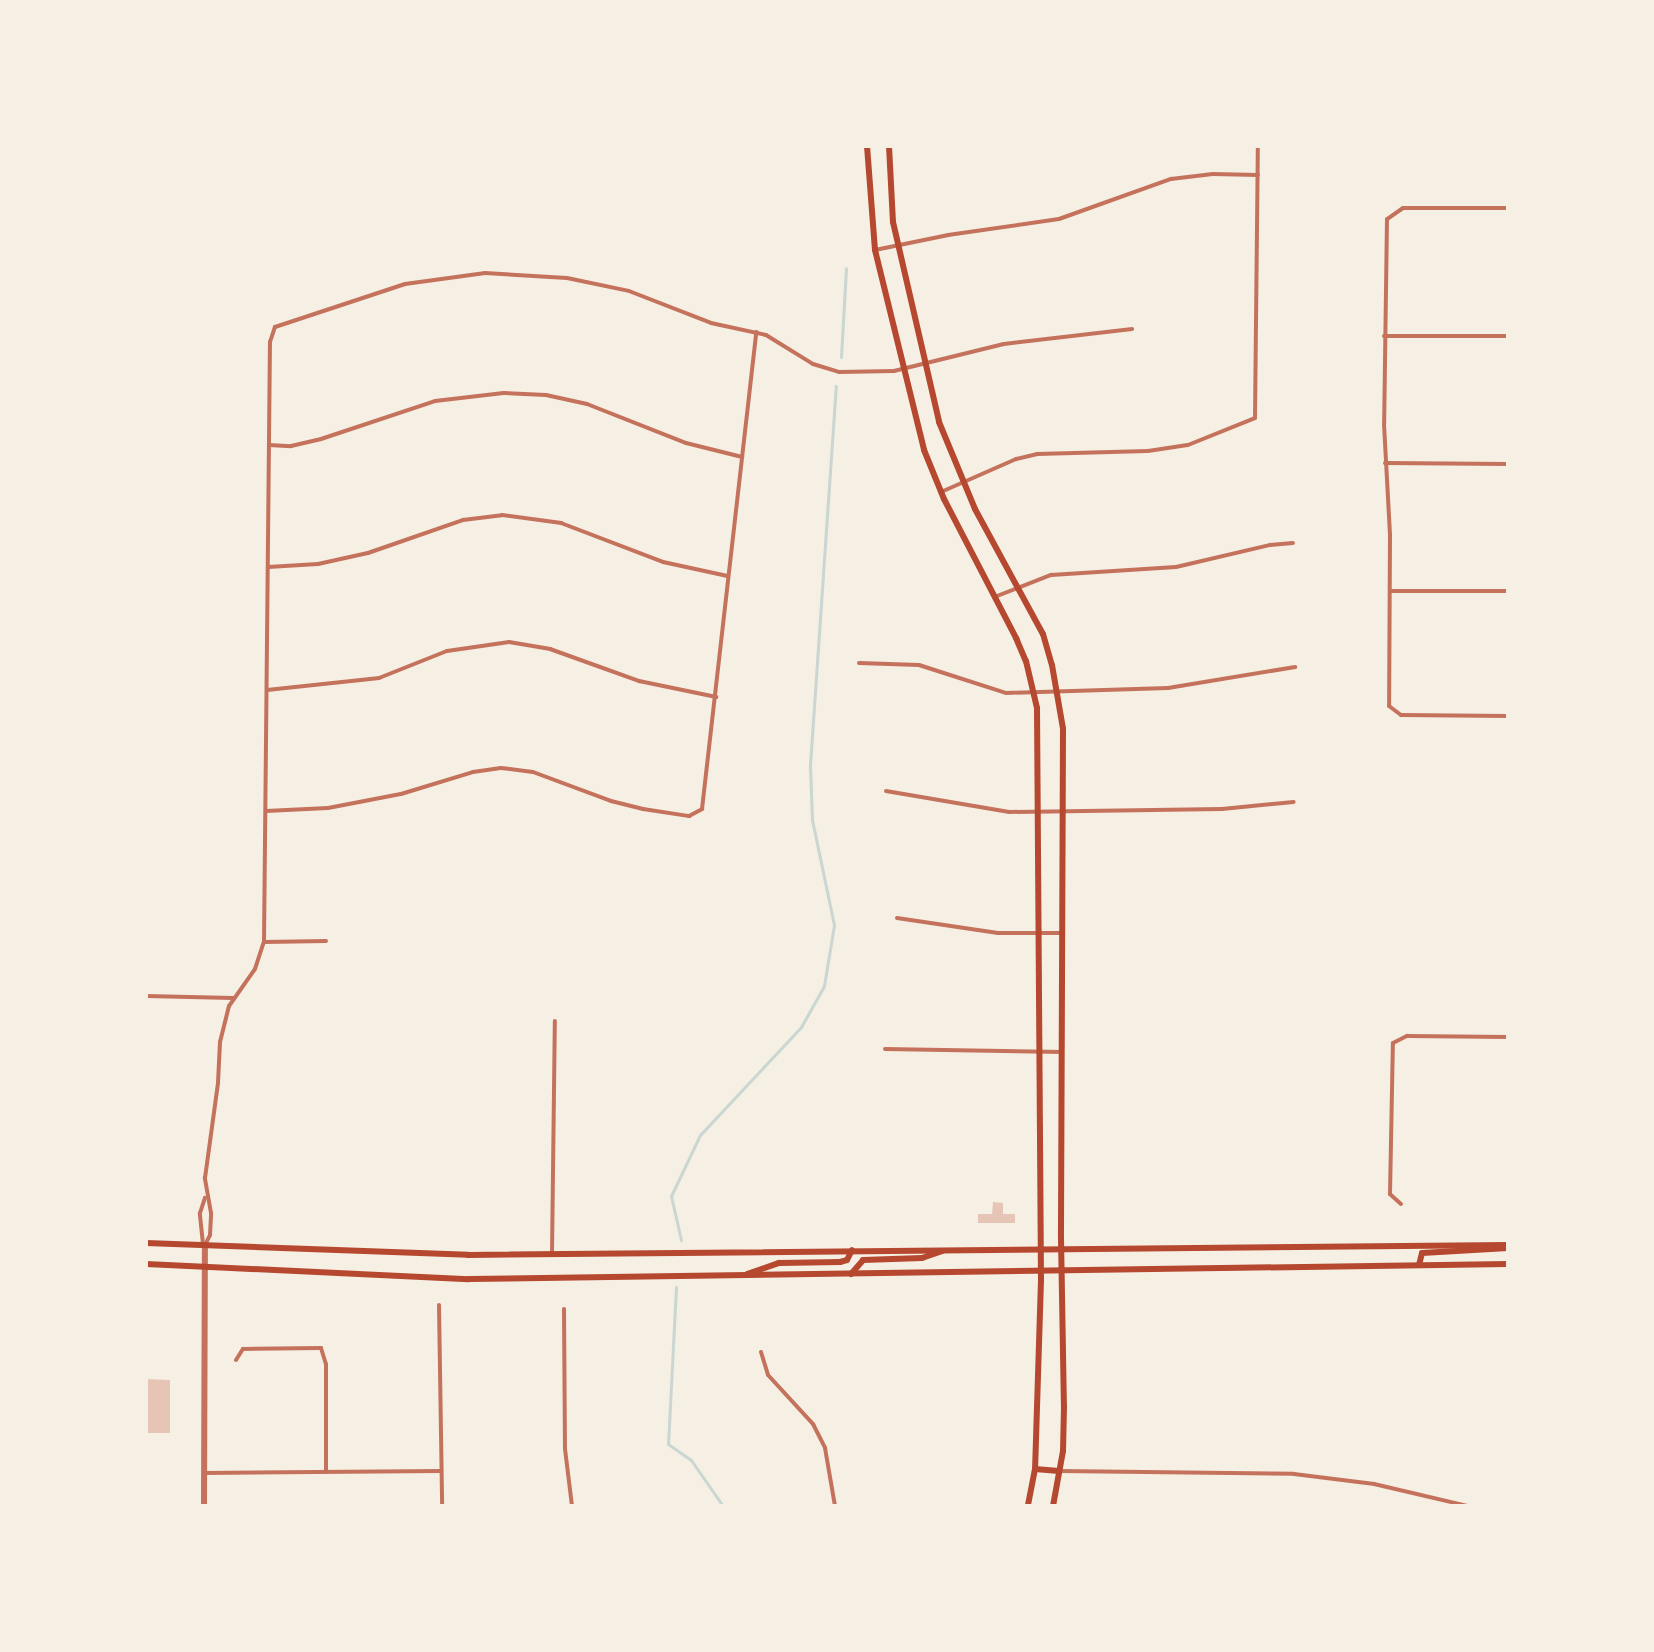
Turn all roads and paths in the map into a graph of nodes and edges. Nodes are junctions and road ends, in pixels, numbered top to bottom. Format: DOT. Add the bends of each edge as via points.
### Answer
graph roads {
  1 [pos="867,146"];
  2 [pos="889,146"];
  3 [pos="1258,146"];
  4 [pos="1258,175"];
  5 [pos="1508,208"];
  6 [pos="146,239"];
  7 [pos="899,245"];
  8 [pos="875,250"];
  9 [pos="1132,329"];
  10 [pos="756,332"];
  11 [pos="1384,336"];
  12 [pos="1508,336"];
  13 [pos="146,348"];
  14 [pos="924,363"];
  15 [pos="903,369"];
  16 [pos="269,445"];
  17 [pos="742,457"];
  18 [pos="1385,463"];
  19 [pos="1508,464"];
  20 [pos="961,481"];
  21 [pos="941,492"];
  22 [pos="1293,543"];
  23 [pos="268,567"];
  24 [pos="728,576"];
  25 [pos="1018,586"];
  26 [pos="1390,591"];
  27 [pos="1508,591"];
  28 [pos="997,596"];
  29 [pos="859,663"];
  30 [pos="1295,667"];
  31 [pos="267,690"];
  32 [pos="1058,692"];
  33 [pos="1035,693"];
  34 [pos="716,697"];
  35 [pos="1508,716"];
  36 [pos="886,791"];
  37 [pos="1294,802"];
  38 [pos="266,811"];
  39 [pos="1039,812"];
  40 [pos="1063,812"];
  41 [pos="897,918"];
  42 [pos="1064,932"];
  43 [pos="1036,934"];
  44 [pos="326,941"];
  45 [pos="264,942"];
  46 [pos="146,996"];
  47 [pos="233,998"];
  48 [pos="555,1021"];
  49 [pos="1508,1037"];
  50 [pos="885,1049"];
  51 [pos="1038,1052"];
  52 [pos="1062,1052"];
  53 [pos="206,1196"];
  54 [pos="1401,1204"];
  55 [pos="146,1243"];
  56 [pos="205,1246"];
  57 [pos="1508,1246"];
  58 [pos="1290,1247"];
  59 [pos="1061,1249"];
  60 [pos="852,1250"];
  61 [pos="945,1250"];
  62 [pos="1041,1250"];
  63 [pos="552,1254"];
  64 [pos="146,1264"];
  65 [pos="1508,1264"];
  66 [pos="1419,1265"];
  67 [pos="1290,1266"];
  68 [pos="205,1268"];
  69 [pos="1062,1268"];
  70 [pos="1041,1269"];
  71 [pos="851,1274"];
  72 [pos="743,1275"];
  73 [pos="439,1305"];
  74 [pos="564,1309"];
  75 [pos="761,1352"];
  76 [pos="236,1360"];
  77 [pos="1035,1469"];
  78 [pos="441,1471"];
  79 [pos="1059,1471"];
  80 [pos="326,1472"];
  81 [pos="204,1473"];
  82 [pos="204,1506"];
  83 [pos="442,1506"];
  84 [pos="572,1506"];
  85 [pos="835,1506"];
  86 [pos="1028,1506"];
  87 [pos="1053,1506"];
  88 [pos="1468,1506"];
  1 -- 8 [label="main road"];
  2 -- 7 [label="main road" via="890,198"];
  3 -- 4 [label="street"];
  4 -- 7 [label="street" via="1171,179 1059,219"];
  4 -- 20 [label="street" via="1255,418 1188,445 1037,454"];
  5 -- 11 [label="street" via="1403,208 1391,213 1385,225"];
  6 -- 13 [label="street"];
  7 -- 8 [label="street"];
  7 -- 14 [label="main road"];
  8 -- 15 [label="main road"];
  9 -- 14 [label="street" via="1004,344"];
  10 -- 15 [label="street" via="827,369"];
  10 -- 16 [label="street" via="711,323 629,291 526,273 405,284 275,327 270,337"];
  10 -- 17 [label="street"];
  11 -- 12 [label="street"];
  11 -- 18 [label="street"];
  14 -- 15 [label="street"];
  14 -- 20 [label="main road"];
  15 -- 21 [label="main road"];
  16 -- 17 [label="street" via="321,439 435,401 504,393 587,404 686,443"];
  16 -- 23 [label="street"];
  17 -- 24 [label="street"];
  18 -- 19 [label="street"];
  18 -- 26 [label="street"];
  20 -- 21 [label="street"];
  20 -- 25 [label="main road"];
  21 -- 28 [label="main road"];
  22 -- 25 [label="street" via="1176,567 1051,575"];
  23 -- 24 [label="street" via="368,553 463,520 502,515 561,523 663,562"];
  23 -- 31 [label="street"];
  24 -- 34 [label="street"];
  25 -- 28 [label="street"];
  25 -- 32 [label="main road" via="1043,634"];
  26 -- 27 [label="street"];
  26 -- 35 [label="street" via="1389,702 1395,713"];
  28 -- 33 [label="main road"];
  29 -- 33 [label="street" via="919,665 1006,693"];
  30 -- 32 [label="street" via="1203,685"];
  31 -- 34 [label="street" via="379,678 447,651 509,642 550,649 639,681"];
  31 -- 38 [label="street"];
  32 -- 33 [label="street"];
  32 -- 40 [label="main road"];
  33 -- 39 [label="main road"];
  34 -- 38 [label="street" via="705,805 689,816 632,806 533,772 501,768 328,808"];
  36 -- 39 [label="street" via="995,811"];
  37 -- 40 [label="street"];
  38 -- 45 [label="street"];
  39 -- 40 [label="street"];
  39 -- 43 [label="main road"];
  40 -- 42 [label="main road"];
  41 -- 43 [label="street"];
  42 -- 43 [label="street"];
  42 -- 52 [label="main road"];
  43 -- 51 [label="main road"];
  44 -- 45 [label="street"];
  45 -- 47 [label="street" via="255,969"];
  46 -- 47 [label="street"];
  47 -- 53 [label="street" via="220,1042"];
  48 -- 63 [label="street"];
  49 -- 54 [label="street" via="1397,1039 1390,1054 1390,1194"];
  50 -- 51 [label="street"];
  51 -- 52 [label="street"];
  51 -- 62 [label="main road"];
  52 -- 59 [label="main road"];
  53 -- 56 [label="street" via="211,1213"];
  53 -- 56 [label="street" via="200,1213"];
  55 -- 56 [label="main road"];
  56 -- 63 [label="main road"];
  56 -- 68 [label="street"];
  57 -- 58 [label="main road"];
  57 -- 66 [label="main road" via="1422,1253"];
  58 -- 59 [label="main road"];
  58 -- 67 [label="main road"];
  59 -- 62 [label="main road"];
  59 -- 69 [label="main road"];
  60 -- 61 [label="main road"];
  60 -- 63 [label="main road"];
  60 -- 72 [label="main road" via="840,1262 779,1263"];
  61 -- 62 [label="main road"];
  61 -- 71 [label="main road" via="922,1258 863,1260"];
  62 -- 70 [label="main road"];
  64 -- 68 [label="main road"];
  65 -- 66 [label="main road"];
  66 -- 67 [label="main road"];
  67 -- 69 [label="main road"];
  68 -- 72 [label="main road" via="469,1279"];
  68 -- 81 [label="street"];
  69 -- 70 [label="main road"];
  69 -- 79 [label="main road" via="1064,1407"];
  70 -- 71 [label="main road"];
  70 -- 77 [label="main road"];
  71 -- 72 [label="main road"];
  73 -- 78 [label="street"];
  74 -- 84 [label="street" via="565,1449"];
  75 -- 85 [label="street" via="768,1375 813,1424 825,1448"];
  76 -- 80 [label="street" via="243,1349 321,1348 326,1364"];
  77 -- 79 [label="main road"];
  77 -- 86 [label="main road"];
  78 -- 80 [label="street"];
  78 -- 83 [label="street"];
  79 -- 87 [label="main road"];
  79 -- 88 [label="street" via="1309,1476 1374,1484"];
  80 -- 81 [label="street"];
  81 -- 82 [label="street"];
}
